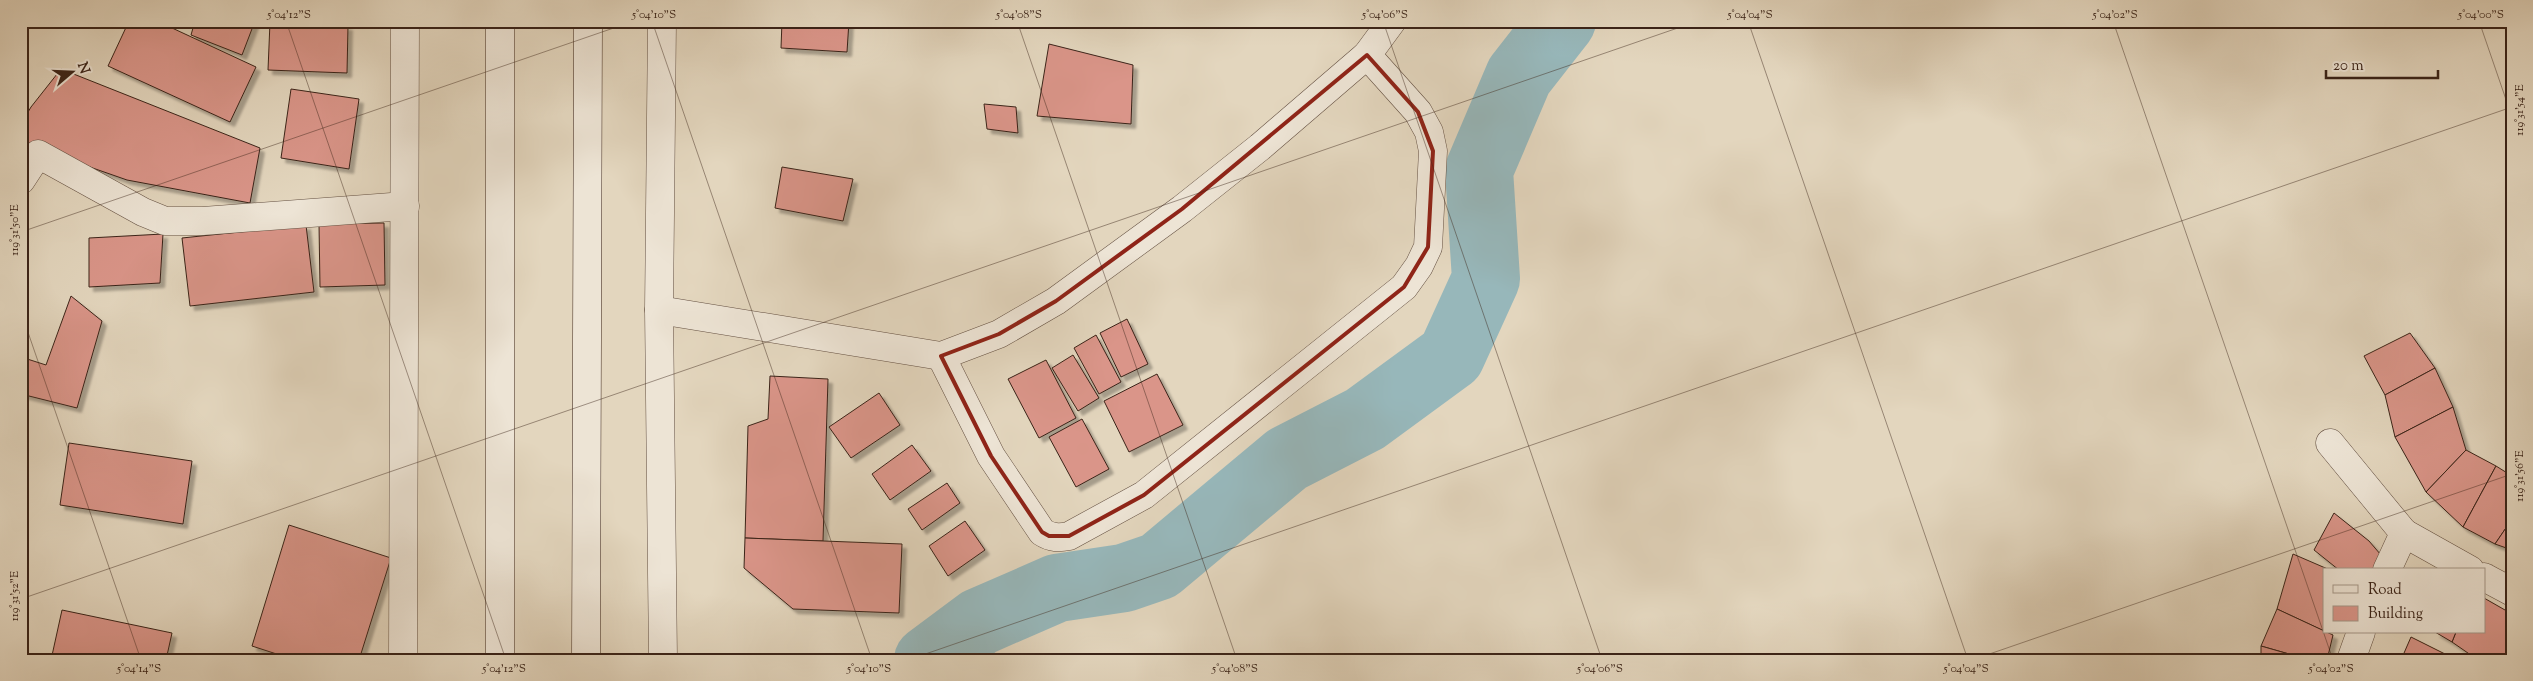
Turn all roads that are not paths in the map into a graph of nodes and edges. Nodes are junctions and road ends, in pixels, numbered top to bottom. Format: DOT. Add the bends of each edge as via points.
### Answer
graph roads {
  1 [pos="405,21"];
  2 [pos="500,21"];
  3 [pos="588,21"];
  4 [pos="662,21"];
  5 [pos="1392,21"];
  6 [pos="1367,55"];
  7 [pos="29,153"];
  8 [pos="21,180"];
  9 [pos="405,206"];
  10 [pos="659,310"];
  11 [pos="941,356"];
  12 [pos="2330,443"];
  13 [pos="2404,533"];
  14 [pos="2387,568"];
  15 [pos="2466,568"];
  16 [pos="2486,578"];
  17 [pos="2512,592"];
  18 [pos="2360,634"];
  19 [pos="403,660"];
  20 [pos="500,660"];
  21 [pos="586,660"];
  22 [pos="663,660"];
  23 [pos="2351,660"];
  1 -- 9 [label="street"];
  2 -- 20 [label="street"];
  3 -- 21 [label="street"];
  4 -- 10 [label="street"];
  5 -- 6 [label="street"];
  6 -- 11 [label="street" via="1182,209 1056,301 999,334"];
  6 -- 11 [label="street" via="1418,112 1429,132 1433,151 1428,247 1419,266 1404,286 1144,495 1069,536 1062,538 1042,532 990,456"];
  7 -- 8 [label="street"];
  7 -- 9 [label="street" via="165,221"];
  9 -- 19 [label="street"];
  10 -- 11 [label="street"];
  10 -- 22 [label="street"];
  12 -- 13 [label="street"];
  13 -- 14 [label="street"];
  13 -- 15 [label="street"];
  16 -- 17 [label="street"];
  18 -- 23 [label="street"];
}
